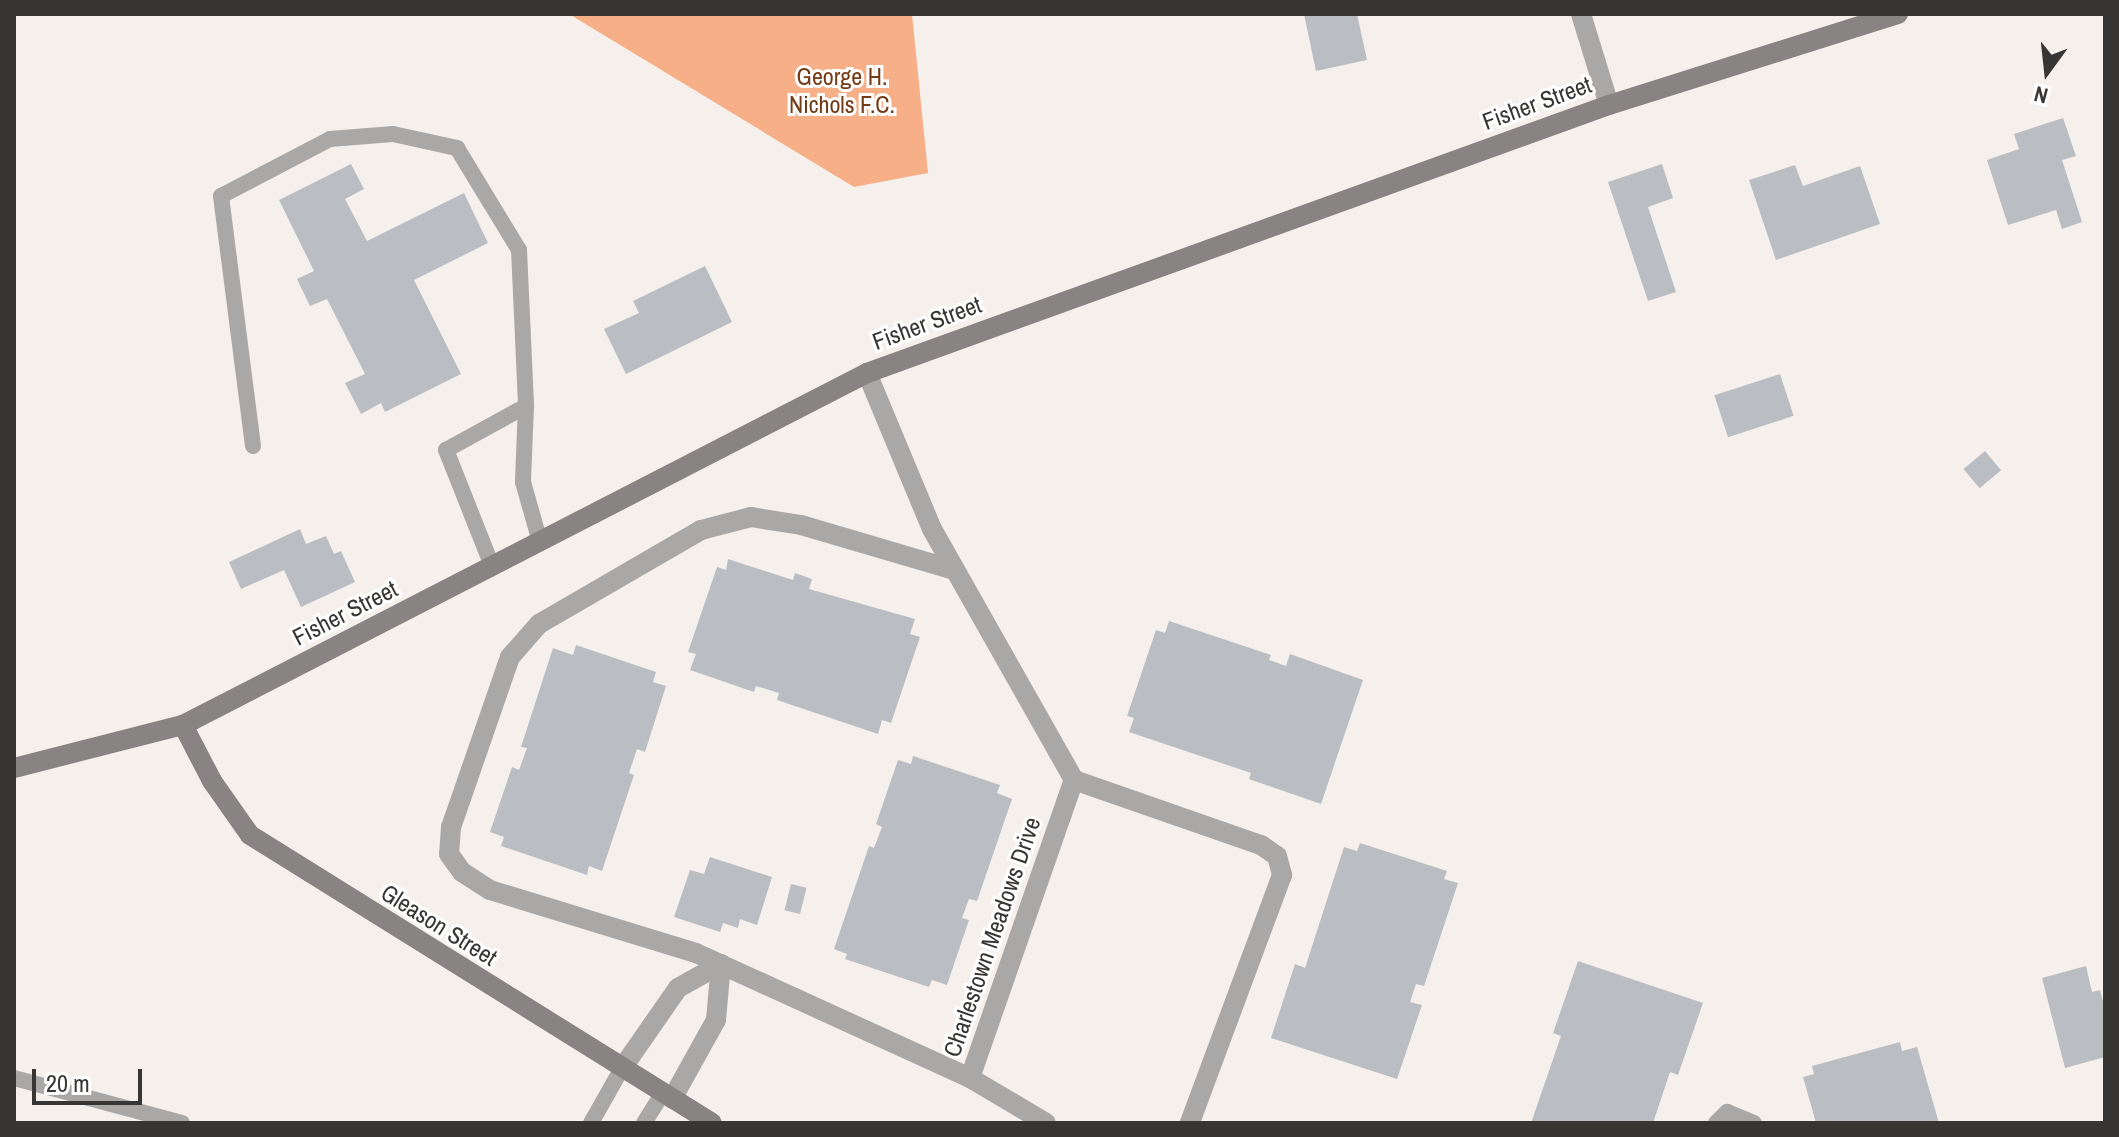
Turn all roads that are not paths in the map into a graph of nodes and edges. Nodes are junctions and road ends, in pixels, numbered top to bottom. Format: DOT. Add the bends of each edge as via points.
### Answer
graph roads {
  1 [pos="1581,14"];
  2 [pos="1898,14"];
  3 [pos="1609,105"];
  4 [pos="867,373"];
  5 [pos="526,406"];
  6 [pos="253,446"];
  7 [pos="540,542"];
  8 [pos="492,566"];
  9 [pos="954,570"];
  10 [pos="183,725"];
  11 [pos="14,768"];
  12 [pos="1074,780"];
  13 [pos="721,964"];
  14 [pos="621,1070"];
  15 [pos="14,1078"];
  16 [pos="970,1078"];
  17 [pos="668,1096"];
  18 [pos="182,1123"];
  19 [pos="591,1123"];
  20 [pos="644,1123"];
  21 [pos="712,1123"];
  22 [pos="1046,1123"];
  23 [pos="1190,1123"];
  24 [pos="1716,1123"];
  25 [pos="1754,1123"];
  1 -- 3 [label="street"];
  2 -- 3 [label="street, Fisher Street"];
  3 -- 4 [label="street, Fisher Street"];
  4 -- 7 [label="street, Fisher Street"];
  4 -- 9 [label="street"];
  5 -- 6 [label="lane" via="519,250 457,148 393,134 330,139 221,196"];
  5 -- 7 [label="lane" via="523,482"];
  5 -- 8 [label="lane" via="446,450"];
  7 -- 8 [label="street, Fisher Street"];
  8 -- 10 [label="street, Fisher Street"];
  9 -- 12 [label="street"];
  9 -- 13 [label="street, Charlestown Meadows Drive" via="801,525 751,517 687,538 539,624 510,657 451,827 449,854 462,872 490,890"];
  10 -- 11 [label="street, Fisher Street"];
  10 -- 14 [label="street, Gleason Street" via="212,781 250,835"];
  12 -- 16 [label="street, Charlestown Meadows Drive"];
  12 -- 23 [label="street" via="1261,845 1277,856 1282,875"];
  13 -- 14 [label="street" via="678,988"];
  13 -- 16 [label="street, Charlestown Meadows Drive"];
  13 -- 17 [label="street" via="716,1020"];
  14 -- 17 [label="street, Gleason Street"];
  14 -- 19 [label="lane"];
  15 -- 18 [label="lane"];
  16 -- 22 [label="street"];
  17 -- 20 [label="lane"];
  17 -- 21 [label="street, Gleason Street"];
  24 -- 25 [label="lane" via="1727,1112"];
}
